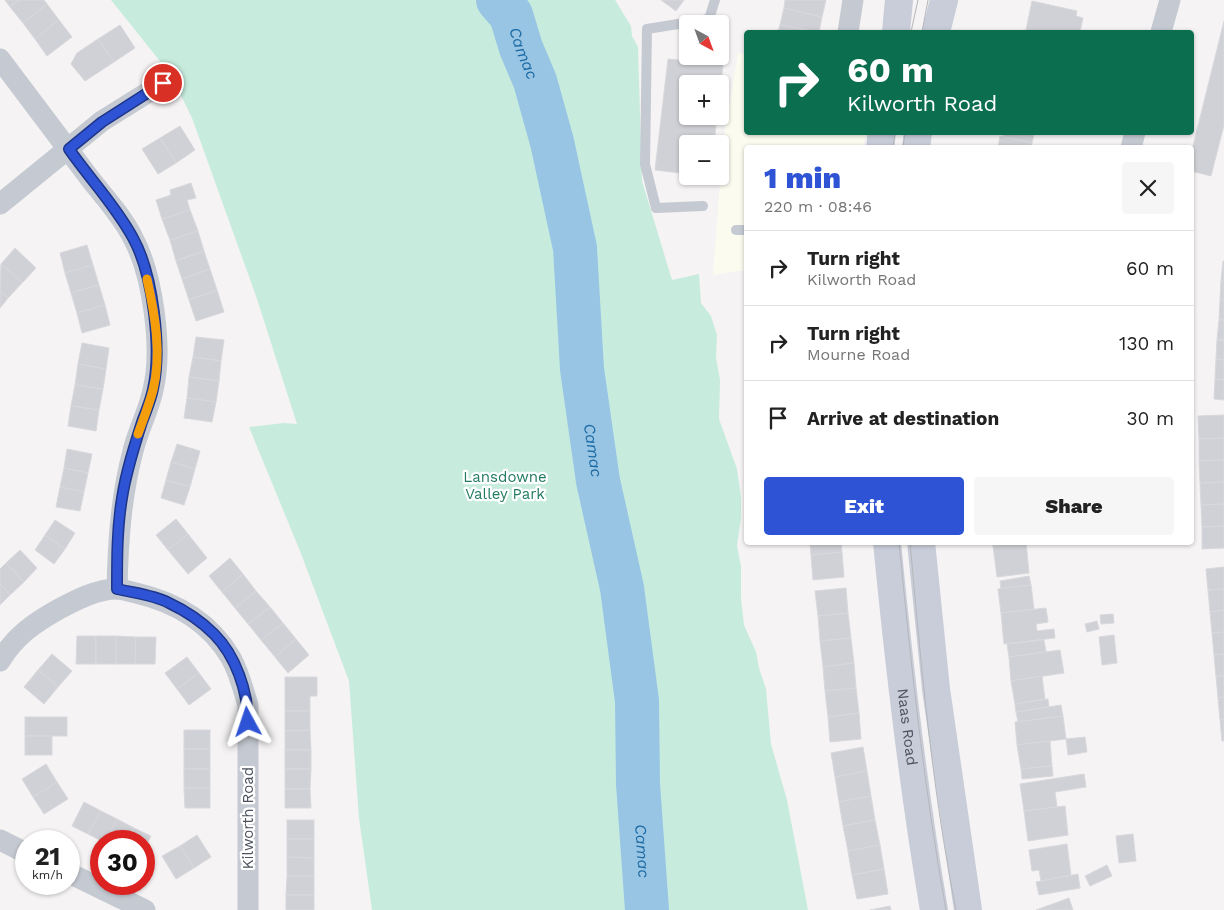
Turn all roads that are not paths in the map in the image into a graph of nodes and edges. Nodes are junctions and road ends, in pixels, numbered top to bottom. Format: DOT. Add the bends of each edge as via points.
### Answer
graph roads {
  1 [pos="716,0"];
  2 [pos="853,0"];
  3 [pos="899,0"];
  4 [pos="944,0"];
  5 [pos="1170,0"];
  6 [pos="848,30"];
  7 [pos="896,30"];
  8 [pos="936,30"];
  9 [pos="1162,30"];
  10 [pos="0,59"];
  11 [pos="163,83"];
  12 [pos="69,149"];
  13 [pos="0,204"];
  14 [pos="703,206"];
  15 [pos="887,545"];
  16 [pos="921,545"];
  17 [pos="117,589"];
  18 [pos="0,661"];
  19 [pos="0,840"];
  20 [pos="15,848"];
  21 [pos="80,878"];
  22 [pos="145,910"];
  23 [pos="248,910"];
  24 [pos="934,910"];
  25 [pos="968,910"];
  1 -- 14 [label="lane" via="709,20 647,29 645,164 656,208"];
  2 -- 6 [label="street"];
  3 -- 7 [label="main road"];
  4 -- 8 [label="main road"];
  5 -- 9 [label="street"];
  10 -- 12 [label="street"];
  11 -- 12 [label="street" via="102,122"];
  12 -- 13 [label="street"];
  12 -- 17 [label="street" via="134,239 155,317 157,353 153,389 133,449 122,498"];
  15 -- 24 [label="main road, Naas Road" via="907,734"];
  16 -- 25 [label="main road" via="936,689"];
  17 -- 18 [label="street, Kilworth Road" via="74,601 34,623 18,637"];
  17 -- 23 [label="street, Kilworth Road" via="168,602 196,620 214,634 231,658 240,680 248,705"];
  19 -- 20 [label="street"];
  21 -- 22 [label="street"];
}
